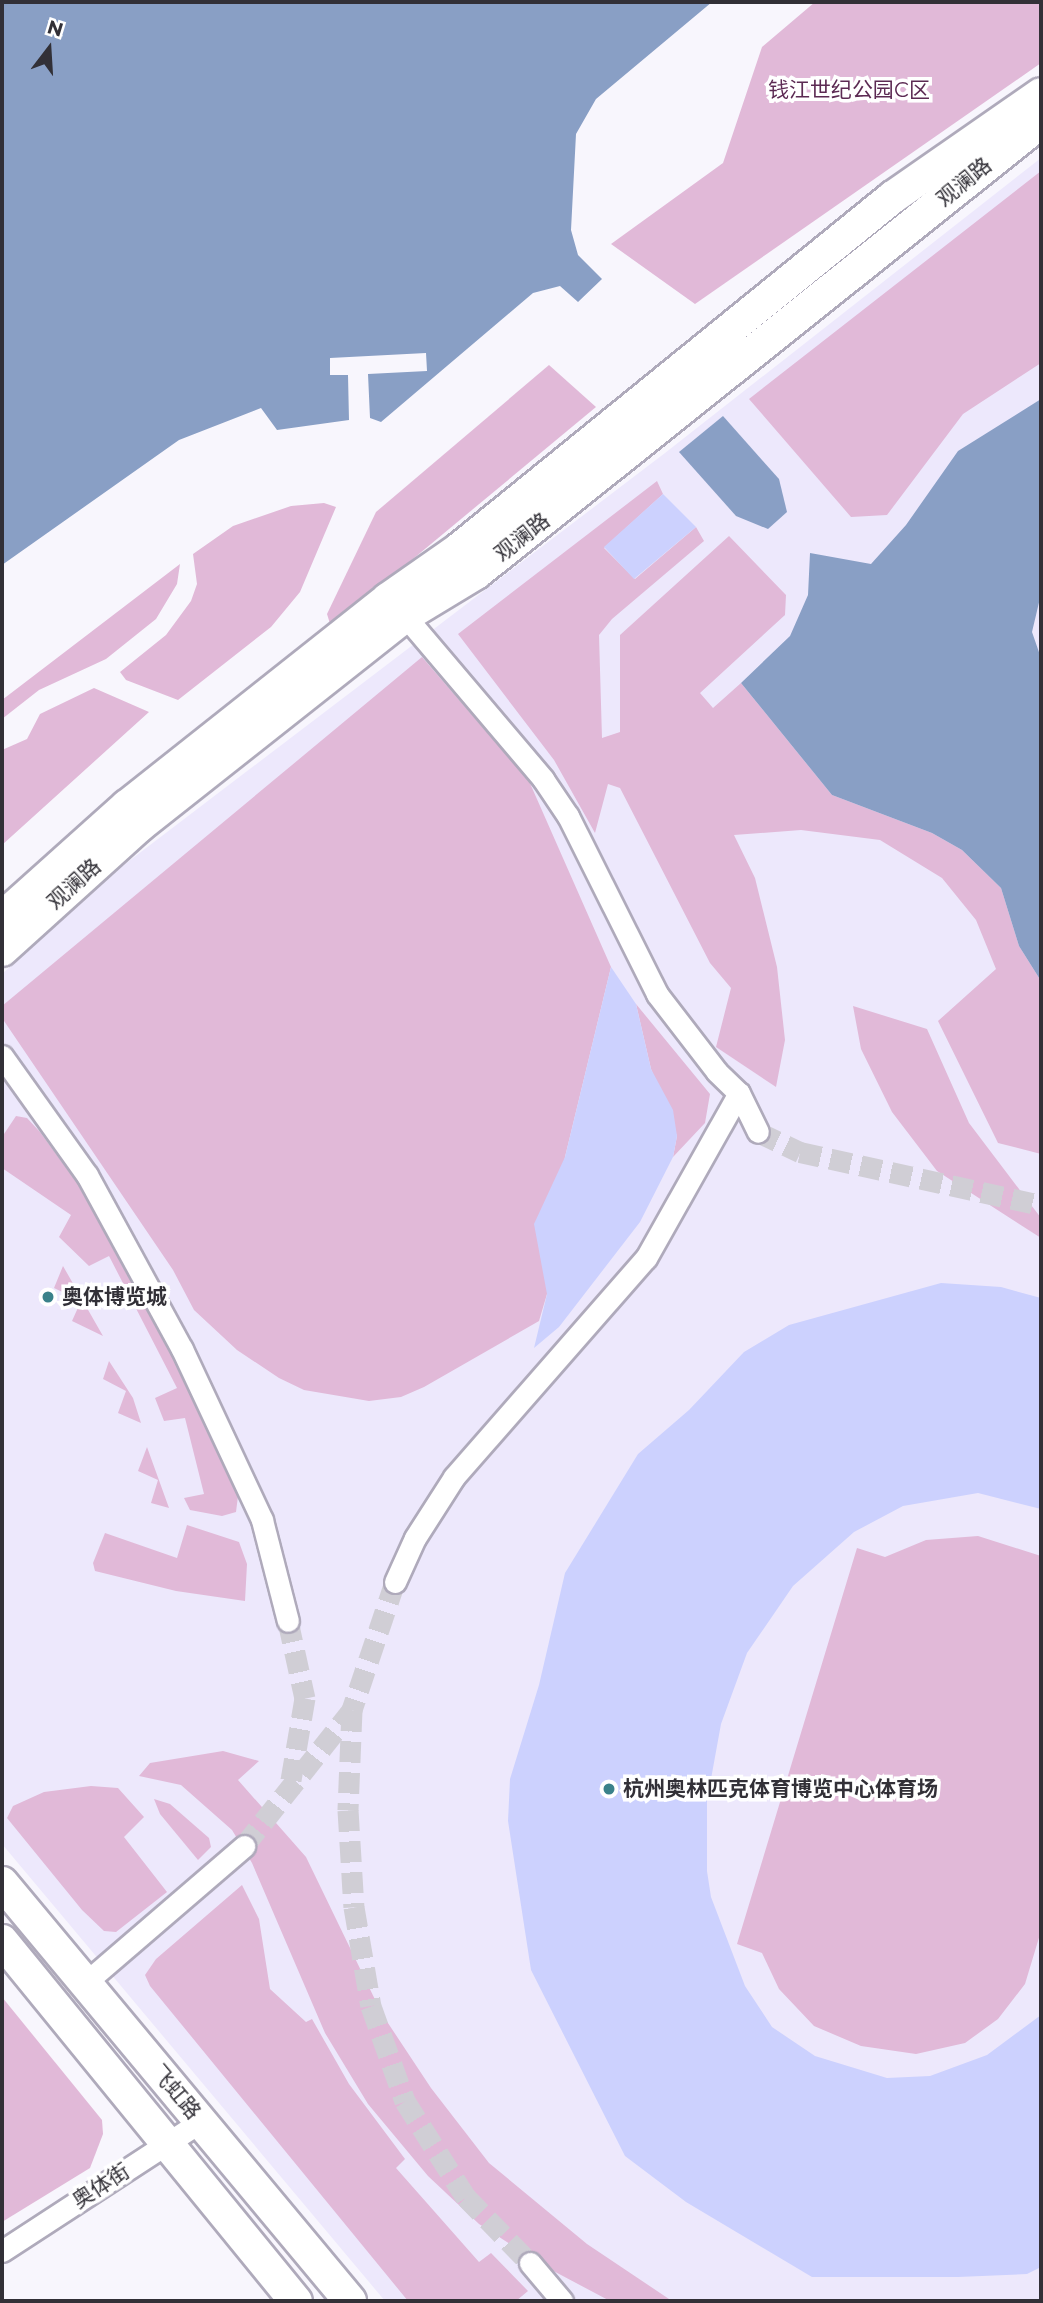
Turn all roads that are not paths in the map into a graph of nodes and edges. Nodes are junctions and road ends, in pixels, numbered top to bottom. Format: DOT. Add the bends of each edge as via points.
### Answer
graph roads {
  1 [pos="1041,94"];
  2 [pos="1041,122"];
  3 [pos="1002,136"];
  4 [pos="467,561"];
  5 [pos="405,616"];
  6 [pos="2,918"];
  7 [pos="2,950"];
  8 [pos="2,1056"];
  9 [pos="739,1093"];
  10 [pos="758,1132"];
  11 [pos="395,1582"];
  12 [pos="288,1621"];
  13 [pos="244,1846"];
  14 [pos="2,1883"];
  15 [pos="2,1941"];
  16 [pos="85,1983"];
  17 [pos="200,2122"];
  18 [pos="167,2143"];
  19 [pos="2,2251"];
  20 [pos="530,2263"];
  21 [pos="296,2301"];
  22 [pos="350,2301"];
  23 [pos="562,2301"];
  1 -- 3 [label="main road, 观澜路"];
  2 -- 3 [label="main road, 观澜路"];
  3 -- 4 [label="main road, 观澜路"];
  4 -- 5 [label="main road, 观澜路"];
  4 -- 6 [label="main road, 观澜路" via="388,599 127,806"];
  5 -- 7 [label="main road, 观澜路" via="139,826"];
  5 -- 9 [label="street" via="543,779 568,816 657,994 717,1073"];
  8 -- 12 [label="street" via="87,1175 182,1349 262,1520"];
  9 -- 10 [label="street"];
  9 -- 11 [label="street" via="646,1258 454,1477 415,1538"];
  13 -- 16 [label="street"];
  14 -- 16 [label="main road, 飞虹路"];
  15 -- 18 [label="main road, 飞虹路"];
  16 -- 17 [label="main road, 飞虹路"];
  17 -- 18 [label="street, 奥体街"];
  17 -- 22 [label="main road, 飞虹路"];
  18 -- 19 [label="street, 奥体街"];
  18 -- 21 [label="main road, 飞虹路"];
  20 -- 23 [label="street"];
}
